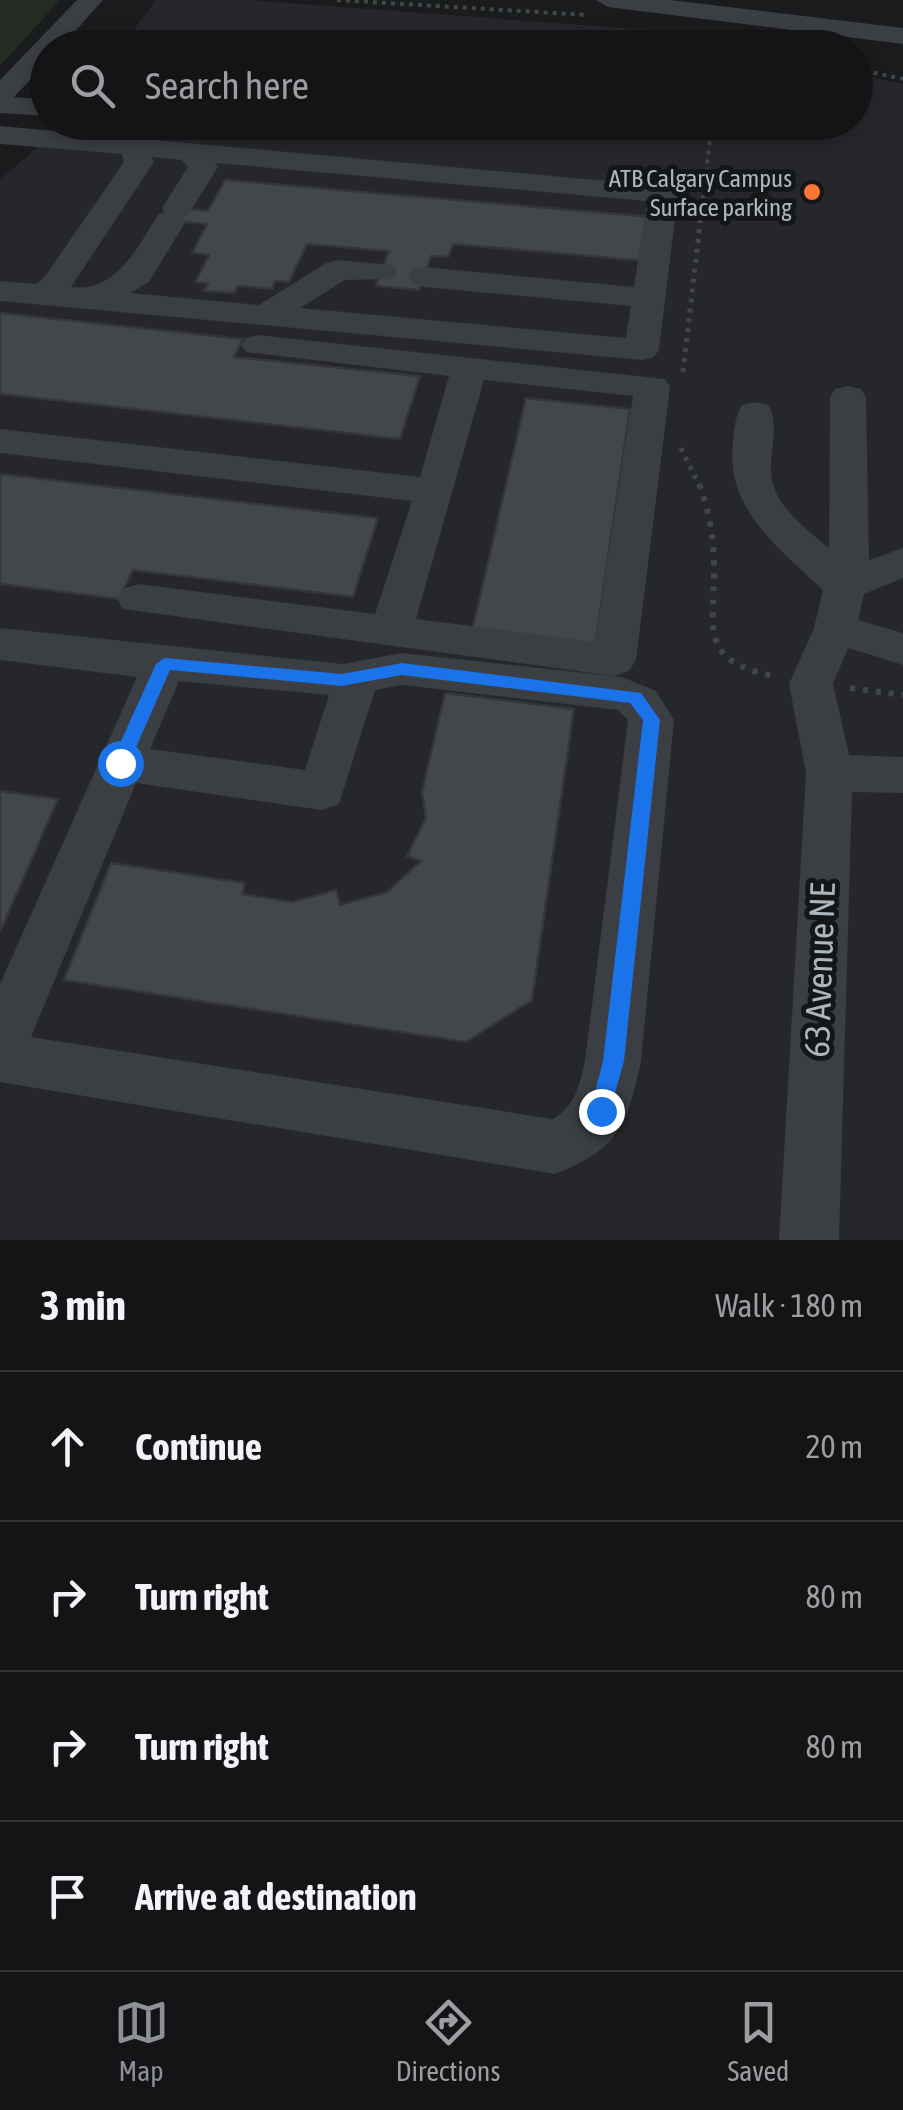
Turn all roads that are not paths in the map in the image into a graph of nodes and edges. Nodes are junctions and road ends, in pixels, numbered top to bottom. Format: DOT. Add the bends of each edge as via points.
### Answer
graph roads {
  1 [pos="91,0"];
  2 [pos="608,0"];
  3 [pos="63,30"];
  4 [pos="854,30"];
  5 [pos="873,32"];
  6 [pos="903,36"];
  7 [pos="30,64"];
  8 [pos="0,96"];
  9 [pos="0,104"];
  10 [pos="30,106"];
  11 [pos="0,134"];
  12 [pos="30,137"];
  13 [pos="67,140"];
  14 [pos="134,146"];
  15 [pos="190,151"];
  16 [pos="380,272"];
  17 [pos="424,277"];
  18 [pos="0,291"];
  19 [pos="44,295"];
  20 [pos="649,298"];
  21 [pos="94,300"];
  22 [pos="262,330"];
  23 [pos="469,368"];
  24 [pos="848,397"];
  25 [pos="755,413"];
  26 [pos="0,441"];
  27 [pos="434,491"];
  28 [pos="903,562"];
  29 [pos="845,586"];
  30 [pos="138,599"];
  31 [pos="835,628"];
  32 [pos="390,632"];
  33 [pos="0,644"];
  34 [pos="903,649"];
  35 [pos="164,664"];
  36 [pos="356,680"];
  37 [pos="120,763"];
  38 [pos="829,774"];
  39 [pos="902,774"];
  40 [pos="0,1044"];
  41 [pos="0,1057"];
  42 [pos="809,1240"];
  1 -- 3 [label="street"];
  2 -- 4 [label="street"];
  5 -- 6 [label="street"];
  7 -- 8 [label="street"];
  9 -- 10 [label="street"];
  11 -- 12 [label="street"];
  13 -- 14 [label="street"];
  14 -- 15 [label="street"];
  14 -- 19 [label="street" via="139,162"];
  15 -- 20 [label="street" via="664,193"];
  15 -- 21 [label="street" via="202,166 137,275"];
  16 -- 22 [label="street" via="338,270"];
  17 -- 20 [label="street"];
  18 -- 19 [label="street"];
  19 -- 21 [label="street"];
  20 -- 22 [label="street" via="642,350"];
  21 -- 22 [label="street"];
  22 -- 23 [label="street"];
  23 -- 27 [label="street"];
  23 -- 32 [label="street" via="652,387 614,660"];
  24 -- 29 [label="street, 63 Avenue NE"];
  25 -- 29 [label="street" via="755,492"];
  26 -- 27 [label="street"];
  27 -- 32 [label="street"];
  28 -- 29 [label="street"];
  29 -- 31 [label="street, 63 Avenue NE"];
  30 -- 32 [label="street"];
  31 -- 34 [label="street"];
  31 -- 38 [label="street, 63 Avenue NE" via="811,684"];
  33 -- 35 [label="street"];
  35 -- 36 [label="street"];
  35 -- 37 [label="street"];
  36 -- 37 [label="street" via="322,791"];
  36 -- 41 [label="street" via="402,669 622,694 646,706 652,720 613,1061 601,1111 579,1138 555,1147"];
  37 -- 40 [label="street"];
  38 -- 39 [label="street"];
  38 -- 42 [label="street, 63 Avenue NE"];
}
